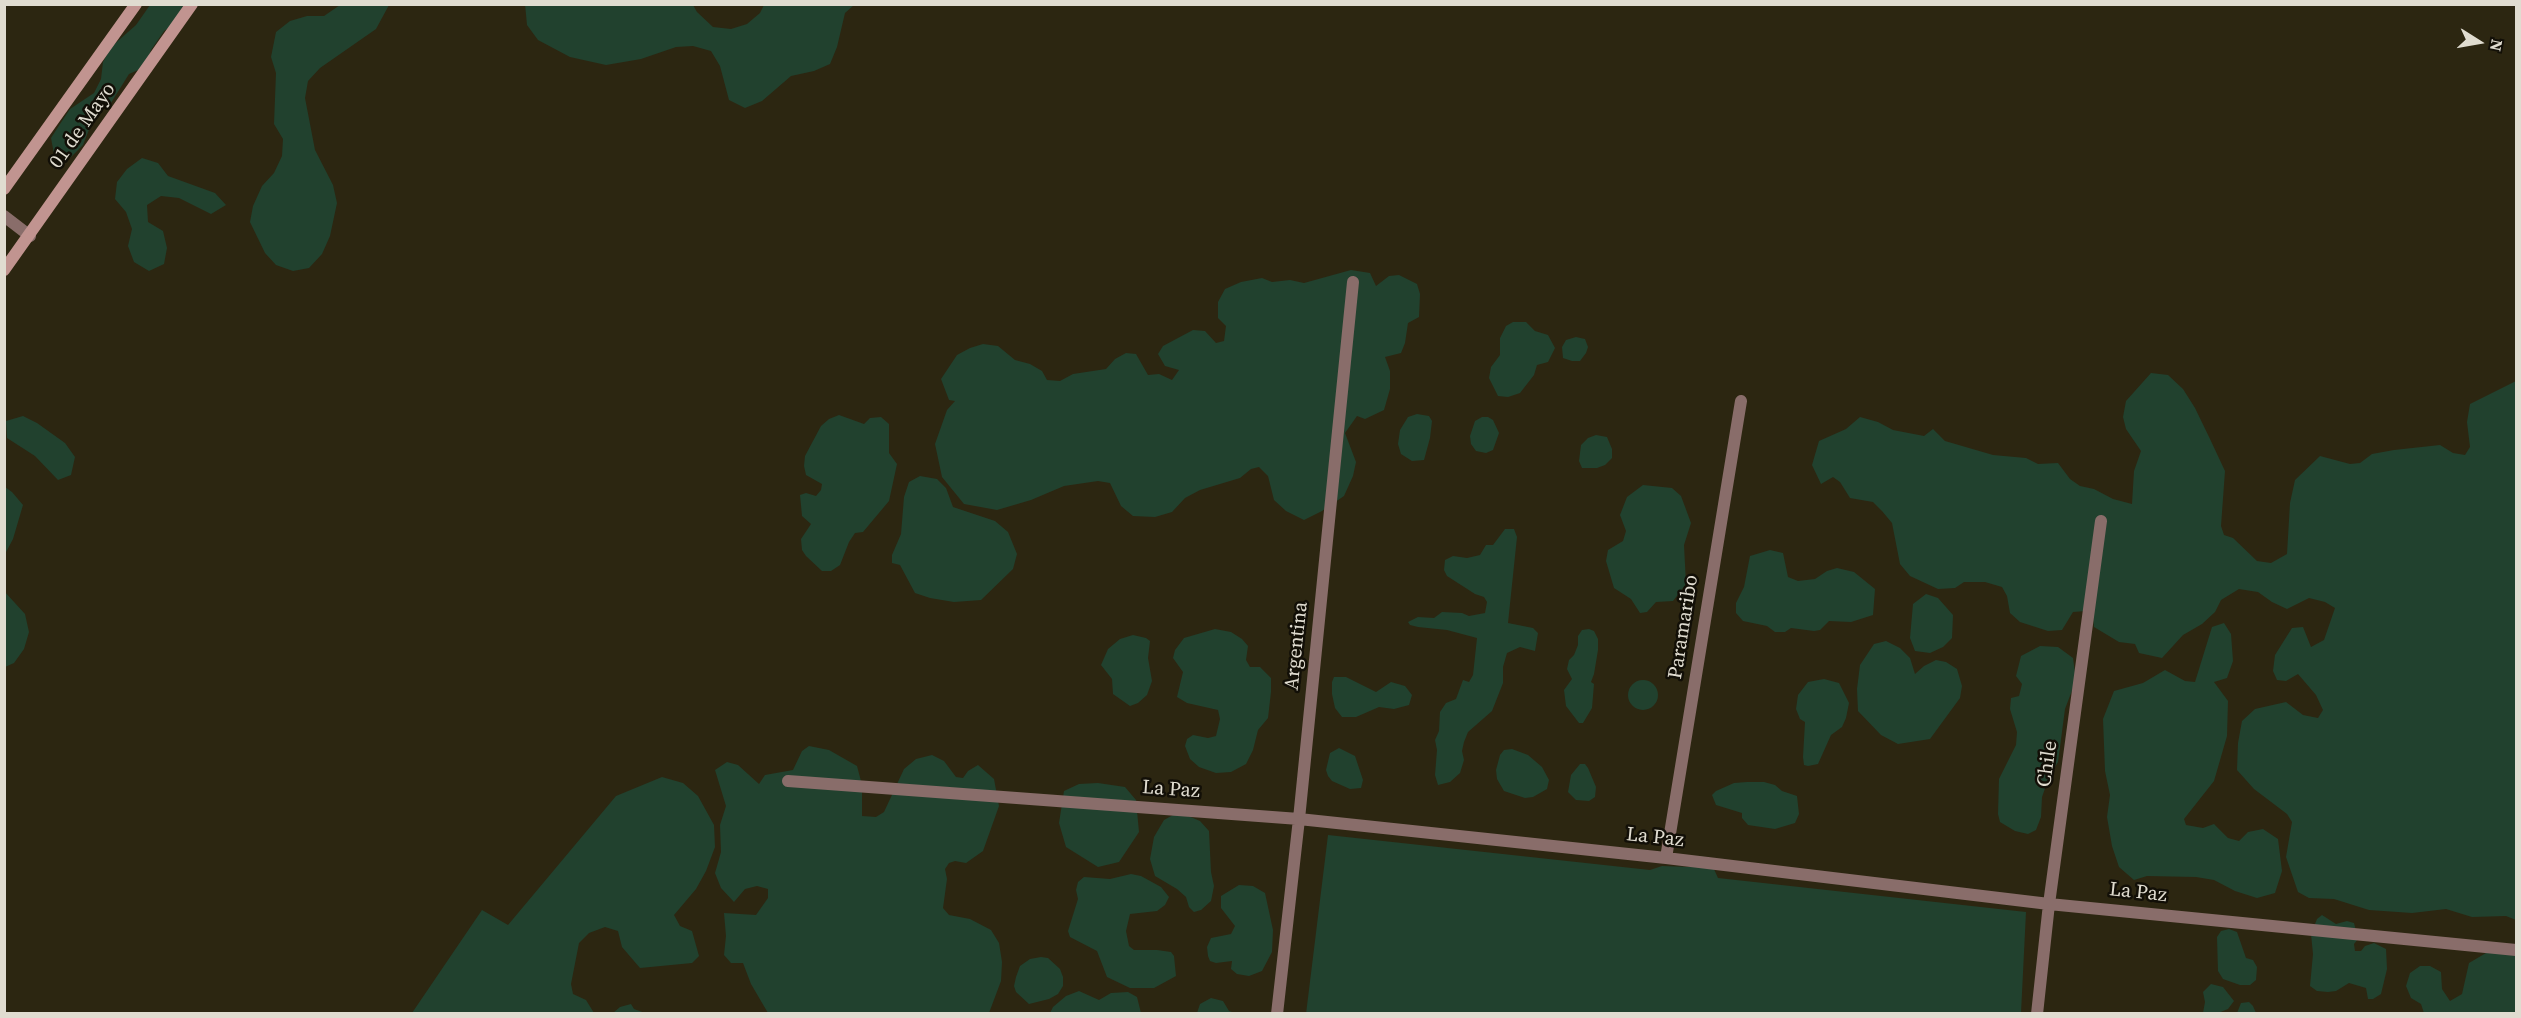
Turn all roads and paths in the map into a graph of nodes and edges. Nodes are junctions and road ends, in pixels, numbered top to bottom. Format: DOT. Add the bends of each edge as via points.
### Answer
graph roads {
  1 [pos="136,4"];
  2 [pos="192,4"];
  3 [pos="4,189"];
  4 [pos="4,216"];
  5 [pos="30,236"];
  6 [pos="4,270"];
  7 [pos="1353,282"];
  8 [pos="1741,401"];
  9 [pos="2101,521"];
  10 [pos="788,781"];
  11 [pos="1299,819"];
  12 [pos="1666,858"];
  13 [pos="2049,904"];
  14 [pos="2517,950"];
  15 [pos="1277,1014"];
  16 [pos="2037,1014"];
  1 -- 3 [label="street, 01 de Mayo"];
  2 -- 5 [label="street, 01 de Mayo"];
  4 -- 5 [label="street"];
  5 -- 6 [label="street, 01 de Mayo"];
  7 -- 11 [label="street, Argentina"];
  8 -- 12 [label="street, Paramaribo"];
  9 -- 13 [label="street, Chile"];
  10 -- 11 [label="street, La Paz"];
  11 -- 12 [label="street, La Paz"];
  11 -- 15 [label="street, Argentina"];
  12 -- 13 [label="street, La Paz"];
  13 -- 14 [label="street, La Paz"];
  13 -- 16 [label="street, Chile"];
}
